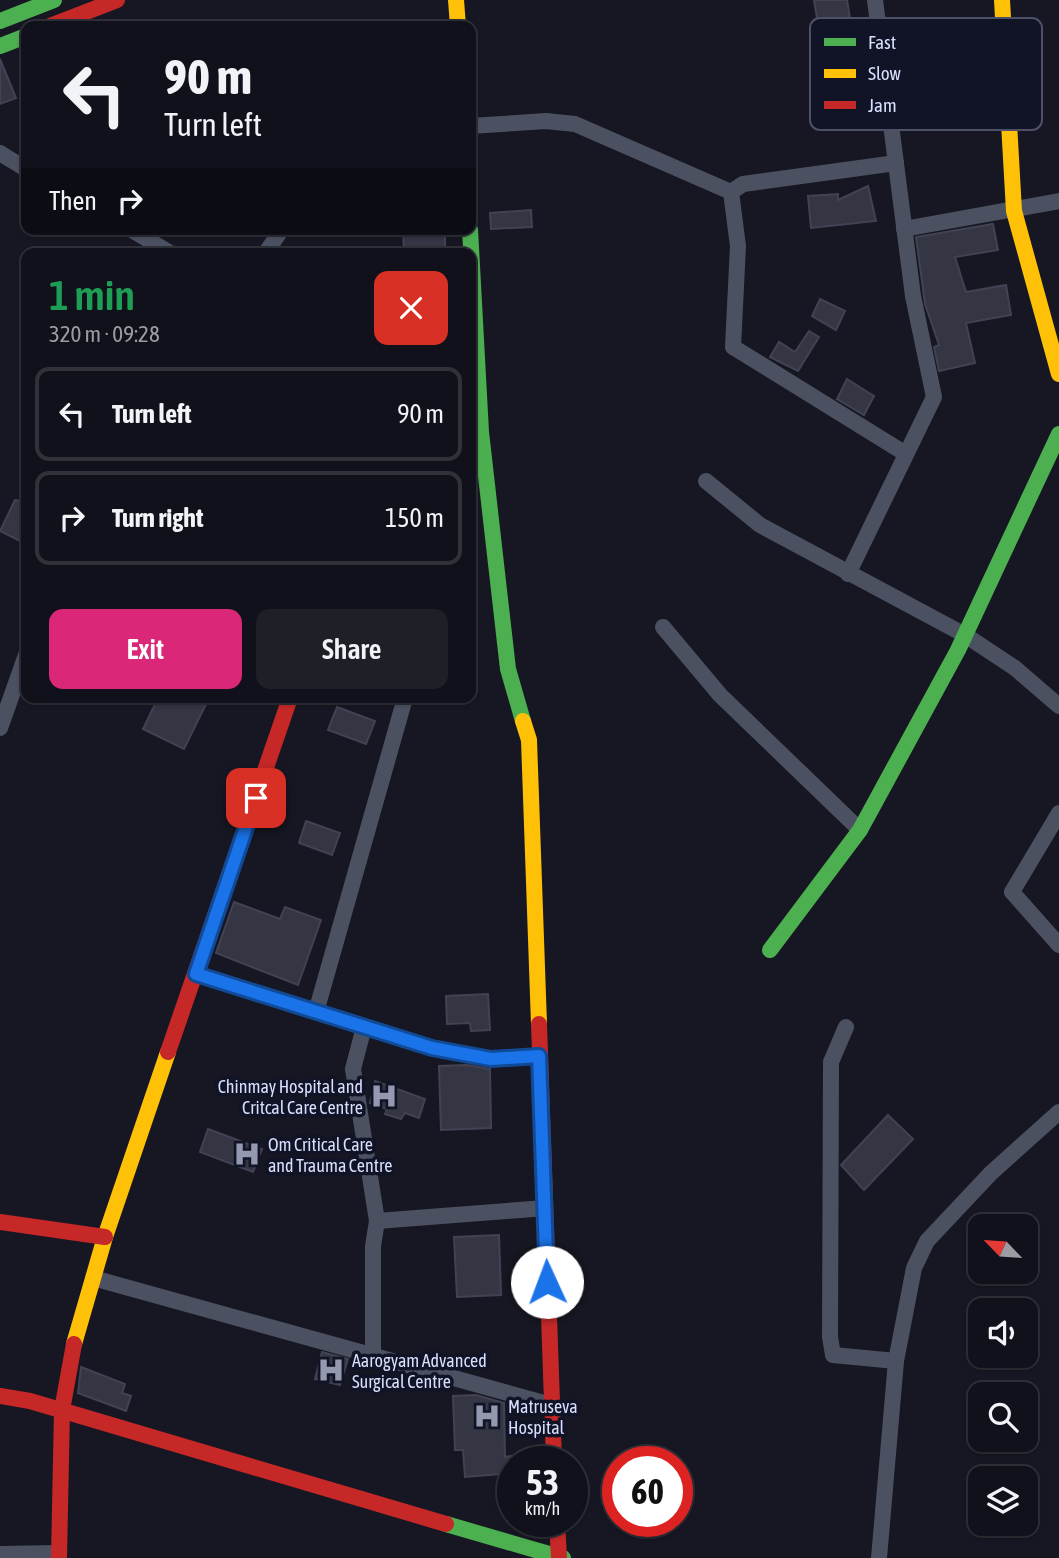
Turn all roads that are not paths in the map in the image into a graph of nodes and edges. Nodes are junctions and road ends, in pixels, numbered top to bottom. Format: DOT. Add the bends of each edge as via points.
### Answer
graph roads {
  1 [pos="54,0"];
  2 [pos="117,0"];
  3 [pos="456,0"];
  4 [pos="874,0"];
  5 [pos="1002,0"];
  6 [pos="876,18"];
  7 [pos="1003,18"];
  8 [pos="0,21"];
  9 [pos="63,21"];
  10 [pos="458,21"];
  11 [pos="21,38"];
  12 [pos="0,46"];
  13 [pos="476,126"];
  14 [pos="892,130"];
  15 [pos="1009,130"];
  16 [pos="0,153"];
  17 [pos="896,163"];
  18 [pos="21,166"];
  19 [pos="731,192"];
  20 [pos="1059,201"];
  21 [pos="1014,211"];
  22 [pos="904,229"];
  23 [pos="140,235"];
  24 [pos="162,248"];
  25 [pos="1059,374"];
  26 [pos="476,429"];
  27 [pos="1059,434"];
  28 [pos="905,454"];
  29 [pos="706,481"];
  30 [pos="476,500"];
  31 [pos="489,502"];
  32 [pos="848,573"];
  33 [pos="663,627"];
  34 [pos="965,635"];
  35 [pos="21,668"];
  36 [pos="288,703"];
  37 [pos="404,703"];
  38 [pos="1059,706"];
  39 [pos="0,728"];
  40 [pos="1059,813"];
  41 [pos="860,830"];
  42 [pos="1059,946"];
  43 [pos="770,950"];
  44 [pos="196,974"];
  45 [pos="316,1012"];
  46 [pos="364,1027"];
  47 [pos="846,1027"];
  48 [pos="539,1056"];
  49 [pos="1059,1112"];
  50 [pos="545,1208"];
  51 [pos="377,1222"];
  52 [pos="0,1223"];
  53 [pos="105,1237"];
  54 [pos="93,1278"];
  55 [pos="373,1355"];
  56 [pos="896,1361"];
  57 [pos="0,1396"];
  58 [pos="551,1405"];
  59 [pos="62,1410"];
  60 [pos="553,1446"];
  61 [pos="558,1537"];
  62 [pos="0,1553"];
  63 [pos="59,1556"];
  64 [pos="560,1558"];
  65 [pos="879,1558"];
  1 -- 8 [label="street"];
  2 -- 9 [label="street"];
  3 -- 10 [label="street"];
  4 -- 6 [label="street"];
  5 -- 7 [label="street"];
  11 -- 12 [label="street"];
  13 -- 19 [label="street" via="575,124"];
  14 -- 17 [label="street"];
  15 -- 21 [label="street"];
  16 -- 18 [label="street"];
  17 -- 19 [label="street" via="743,184"];
  17 -- 22 [label="street"];
  19 -- 28 [label="street" via="738,246 733,347"];
  20 -- 21 [label="street"];
  21 -- 22 [label="street"];
  21 -- 25 [label="street"];
  22 -- 28 [label="street" via="934,397"];
  23 -- 24 [label="street"];
  26 -- 31 [label="street"];
  27 -- 34 [label="street"];
  28 -- 32 [label="street"];
  29 -- 32 [label="street" via="760,525"];
  30 -- 31 [label="street"];
  31 -- 48 [label="street" via="508,670 529,740"];
  32 -- 34 [label="street"];
  33 -- 41 [label="street" via="720,695"];
  34 -- 38 [label="street" via="1015,668"];
  34 -- 41 [label="street"];
  35 -- 39 [label="street"];
  36 -- 44 [label="street"];
  37 -- 45 [label="street"];
  40 -- 42 [label="street" via="1012,892"];
  41 -- 43 [label="street"];
  44 -- 45 [label="street"];
  44 -- 53 [label="street"];
  45 -- 46 [label="street"];
  46 -- 48 [label="street" via="432,1048 491,1059"];
  46 -- 51 [label="street" via="353,1069"];
  47 -- 56 [label="street" via="831,1062 830,1336 833,1355"];
  48 -- 50 [label="street"];
  49 -- 56 [label="street" via="990,1173 926,1241 914,1268"];
  50 -- 51 [label="street"];
  50 -- 58 [label="street"];
  51 -- 55 [label="street"];
  52 -- 53 [label="street"];
  53 -- 54 [label="street"];
  54 -- 55 [label="street"];
  54 -- 59 [label="street" via="68,1366"];
  55 -- 58 [label="street"];
  56 -- 65 [label="street"];
  57 -- 59 [label="street"];
  58 -- 60 [label="street"];
  59 -- 63 [label="street"];
  59 -- 64 [label="street"];
  61 -- 64 [label="street"];
  62 -- 63 [label="street"];
}
